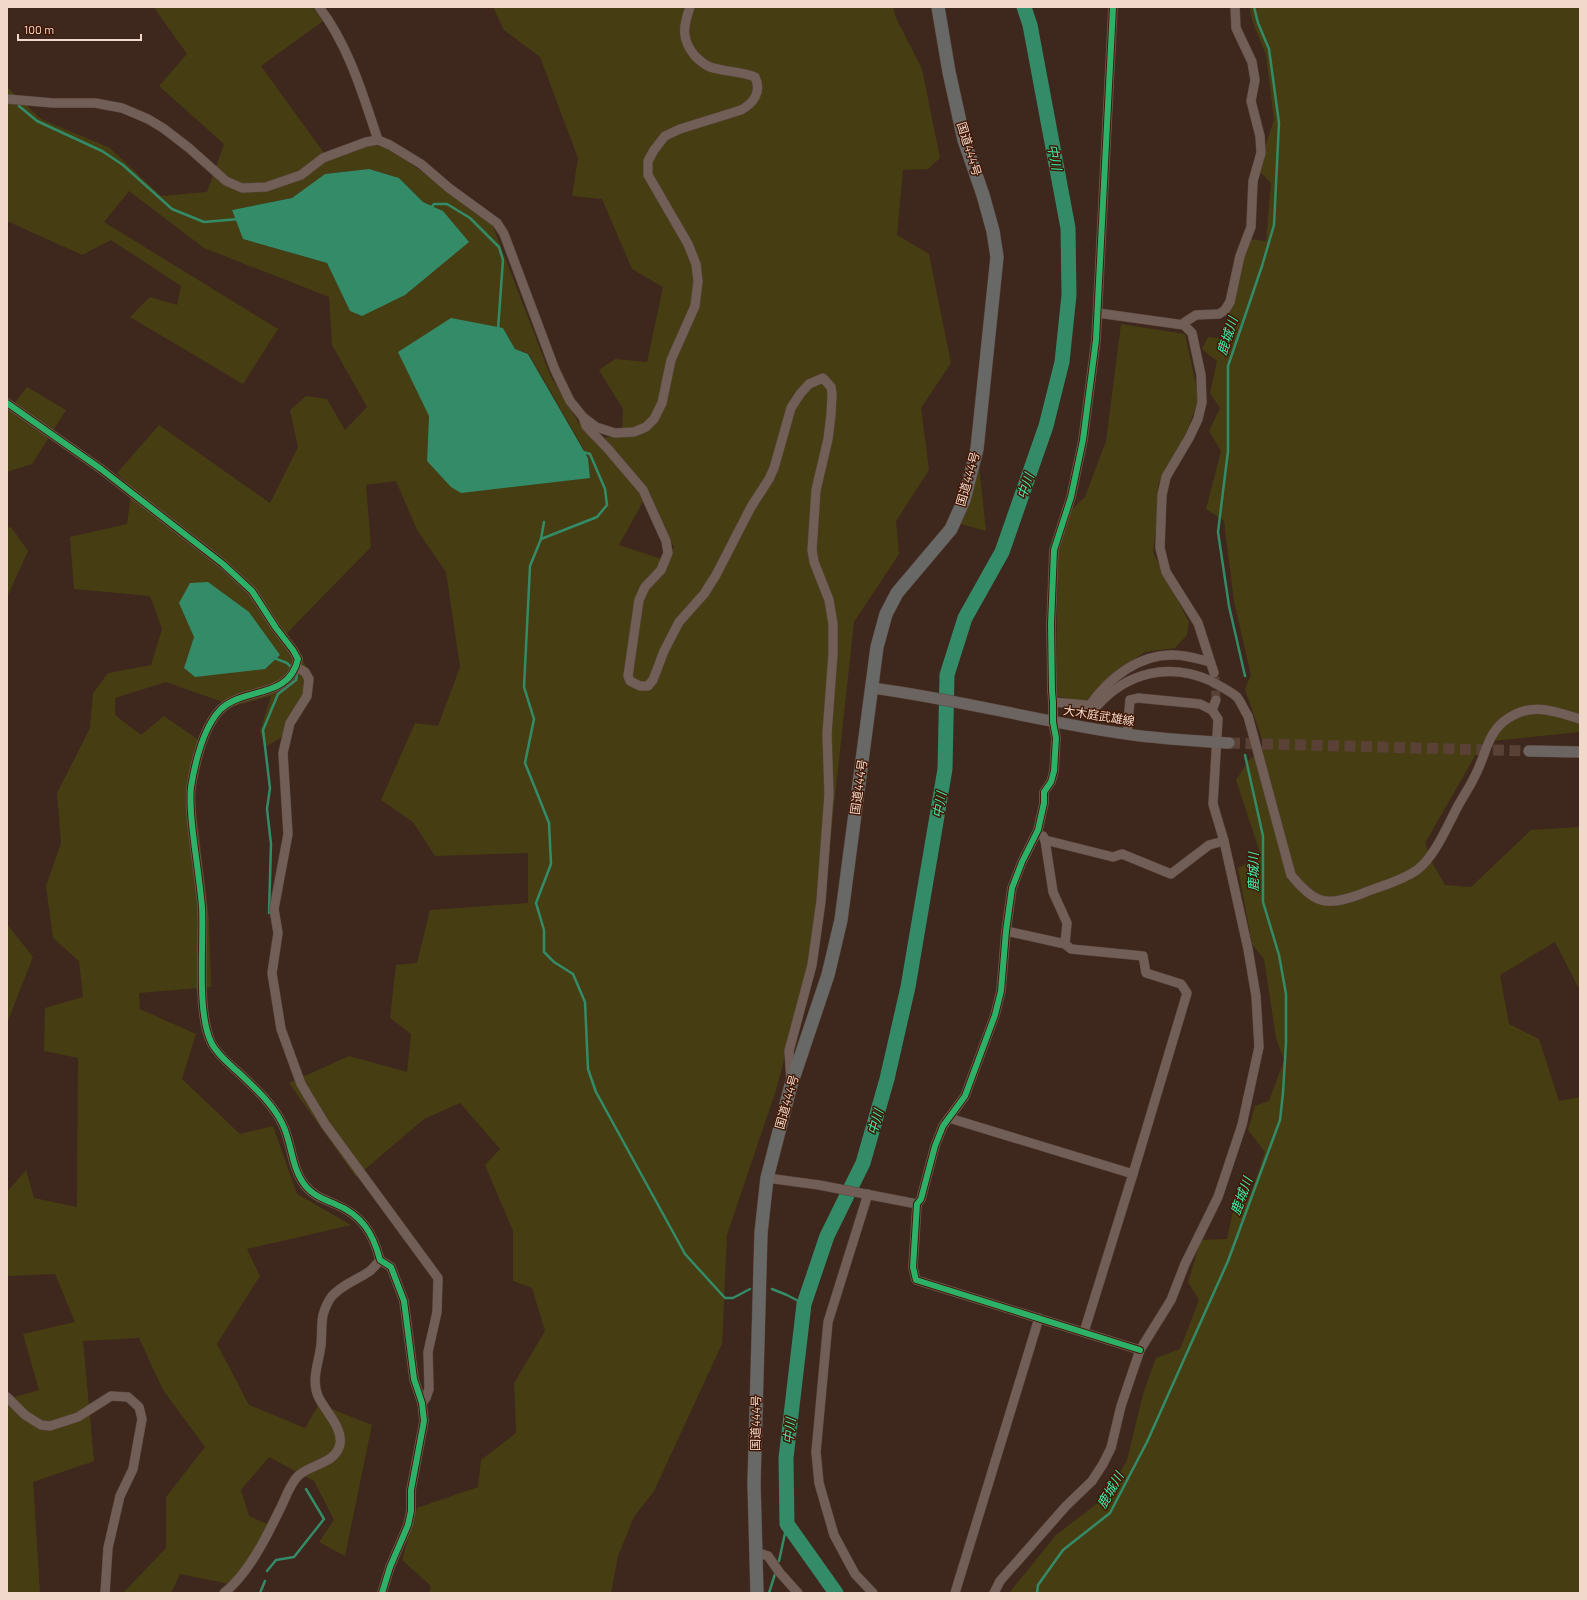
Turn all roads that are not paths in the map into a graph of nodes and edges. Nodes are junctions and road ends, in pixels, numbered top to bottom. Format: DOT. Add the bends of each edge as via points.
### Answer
graph roads {
  1 [pos="319,7"];
  2 [pos="690,7"];
  3 [pos="938,7"];
  4 [pos="1113,7"];
  5 [pos="1235,7"];
  6 [pos="7,99"];
  7 [pos="378,140"];
  8 [pos="1098,313"];
  9 [pos="1184,326"];
  10 [pos="7,403"];
  11 [pos="583,417"];
  12 [pos="1210,662"];
  13 [pos="294,670"];
  14 [pos="1214,673"];
  15 [pos="872,688"];
  16 [pos="1116,689"];
  17 [pos="1130,700"];
  18 [pos="1216,700"];
  19 [pos="1054,702"];
  20 [pos="1090,705"];
  21 [pos="1212,710"];
  22 [pos="1580,719"];
  23 [pos="1052,722"];
  24 [pos="1127,734"];
  25 [pos="1218,742"];
  26 [pos="1229,743"];
  27 [pos="1529,751"];
  28 [pos="1580,752"];
  29 [pos="1038,830"];
  30 [pos="1045,840"];
  31 [pos="1224,841"];
  32 [pos="1006,931"];
  33 [pos="1065,944"];
  34 [pos="791,1085"];
  35 [pos="949,1118"];
  36 [pos="1133,1174"];
  37 [pos="767,1178"];
  38 [pos="868,1194"];
  39 [pos="917,1204"];
  40 [pos="380,1260"];
  41 [pos="1039,1318"];
  42 [pos="1084,1332"];
  43 [pos="1140,1350"];
  44 [pos="7,1397"];
  45 [pos="422,1403"];
  46 [pos="756,1552"];
  47 [pos="106,1593"];
  48 [pos="224,1593"];
  49 [pos="382,1593"];
  50 [pos="757,1593"];
  51 [pos="798,1593"];
  52 [pos="873,1593"];
  53 [pos="955,1593"];
  54 [pos="994,1593"];
  1 -- 7 [label="street" via="342,42"];
  2 -- 11 [label="street" via="684,24 689,49 698,60 709,67 755,77 759,84 756,96 741,110 666,136 648,161 648,175 688,244 696,264 698,282 695,306 671,360 662,403 654,419 646,427 634,432 615,433 596,426"];
  3 -- 15 [label="highway, 国道444号" via="964,140 993,231 997,257 993,302 977,449 964,500 951,529 897,593 886,614 877,648"];
  4 -- 8 [label="street"];
  5 -- 9 [label="street" via="1236,28 1252,62 1255,80 1251,100 1261,153 1253,181 1252,227 1240,256 1230,302 1225,310 1219,314 1196,316 1185,322"];
  6 -- 7 [label="street" via="95,103 122,108 164,128 226,181 242,188 266,187 301,175 322,158"];
  7 -- 11 [label="street" via="390,144 421,164 497,223 504,234 555,370 570,401"];
  8 -- 9 [label="street"];
  8 -- 19 [label="street" via="1083,440 1071,497 1054,550 1051,624"];
  9 -- 12 [label="street" via="1192,333 1201,375 1202,402 1198,419 1189,438 1166,477 1162,495 1160,548 1166,572 1198,623"];
  10 -- 13 [label="street" via="101,469 223,564 252,591 293,650 298,659"];
  11 -- 34 [label="street" via="586,426 643,490 666,541 668,553 661,570 645,587 639,600 628,676 630,681 640,686 648,686 679,622 704,594 716,575 769,479 791,408 800,394 815,380 823,378 831,387 831,415 816,490 812,550 814,562 830,600 833,624 827,734 829,794 821,901 812,965 789,1051"];
  12 -- 14 [label="street"];
  12 -- 20 [label="street" via="1174,655 1153,657 1133,664 1099,692"];
  13 -- 40 [label="street" via="287,681 233,701 222,709 211,720 201,746 191,788 191,816 202,907 205,1024 208,1036 219,1054 274,1109 283,1125 304,1184 313,1194 356,1215 367,1227"];
  13 -- 45 [label="street" via="305,672 309,679 307,696 290,723 283,753 288,834 274,909 278,933 272,973 281,1029 302,1084 325,1124 438,1278 437,1312 428,1352 429,1389"];
  15 -- 23 [label="main road, 大木庭武雄線" via="979,706"];
  15 -- 34 [label="highway, 国道444号" via="841,920 828,975"];
  16 -- 17 [label="street"];
  16 -- 20 [label="street" via="1097,706"];
  16 -- 22 [label="street" via="1132,679 1149,674 1187,673 1221,686 1237,698 1248,716 1291,875 1302,889 1314,898 1330,902 1398,881 1418,869 1435,848 1479,767 1494,732 1503,722 1526,709 1541,709"];
  17 -- 21 [label="street" via="1138,698 1200,704"];
  17 -- 24 [label="street"];
  18 -- 21 [label="street"];
  19 -- 20 [label="street"];
  19 -- 23 [label="street"];
  21 -- 25 [label="street" via="1218,719"];
  23 -- 24 [label="main road, 大木庭武雄線"];
  23 -- 29 [label="street" via="1056,738 1054,771 1051,782 1044,792"];
  24 -- 25 [label="main road, 大木庭武雄線"];
  25 -- 26 [label="main road, 大木庭武雄線"];
  25 -- 31 [label="street" via="1213,804"];
  27 -- 28 [label="main road"];
  29 -- 30 [label="street"];
  29 -- 32 [label="street" via="1012,888"];
  30 -- 31 [label="street" via="1113,857 1122,854 1172,874 1209,845"];
  30 -- 33 [label="street" via="1053,892 1067,923"];
  31 -- 43 [label="street" via="1252,972 1259,1047 1242,1125 1218,1197 1185,1264 1172,1300"];
  32 -- 33 [label="street"];
  32 -- 35 [label="street" via="1001,991 995,1015 965,1096"];
  33 -- 36 [label="street" via="1071,949 1143,956 1146,973 1181,984 1187,993"];
  34 -- 37 [label="highway, 国道444号"];
  35 -- 36 [label="street"];
  35 -- 39 [label="street" via="935,1146 921,1199"];
  36 -- 42 [label="street"];
  37 -- 38 [label="street"];
  37 -- 46 [label="highway, 国道444号" via="761,1233 758,1318 754,1483"];
  38 -- 39 [label="street"];
  38 -- 52 [label="street" via="828,1322 816,1452 819,1483 834,1535 855,1574"];
  39 -- 41 [label="street" via="913,1267 916,1280"];
  40 -- 45 [label="street" via="391,1267 404,1301 414,1379"];
  40 -- 48 [label="street" via="369,1271 343,1286 331,1297 323,1316 315,1385 337,1428 340,1445 328,1460 298,1476 265,1539 245,1570"];
  41 -- 42 [label="street"];
  41 -- 53 [label="street"];
  42 -- 43 [label="street"];
  43 -- 54 [label="street" via="1111,1448 1103,1464 1092,1481 1066,1506 1000,1581"];
  44 -- 47 [label="street" via="25,1415 40,1425 50,1426 78,1417 111,1396 128,1397 139,1407 142,1419 133,1469 120,1496 108,1548"];
  45 -- 49 [label="street" via="424,1422 411,1490 411,1511"];
  46 -- 50 [label="highway, 国道444号"];
  46 -- 51 [label="street" via="768,1556"];
}
